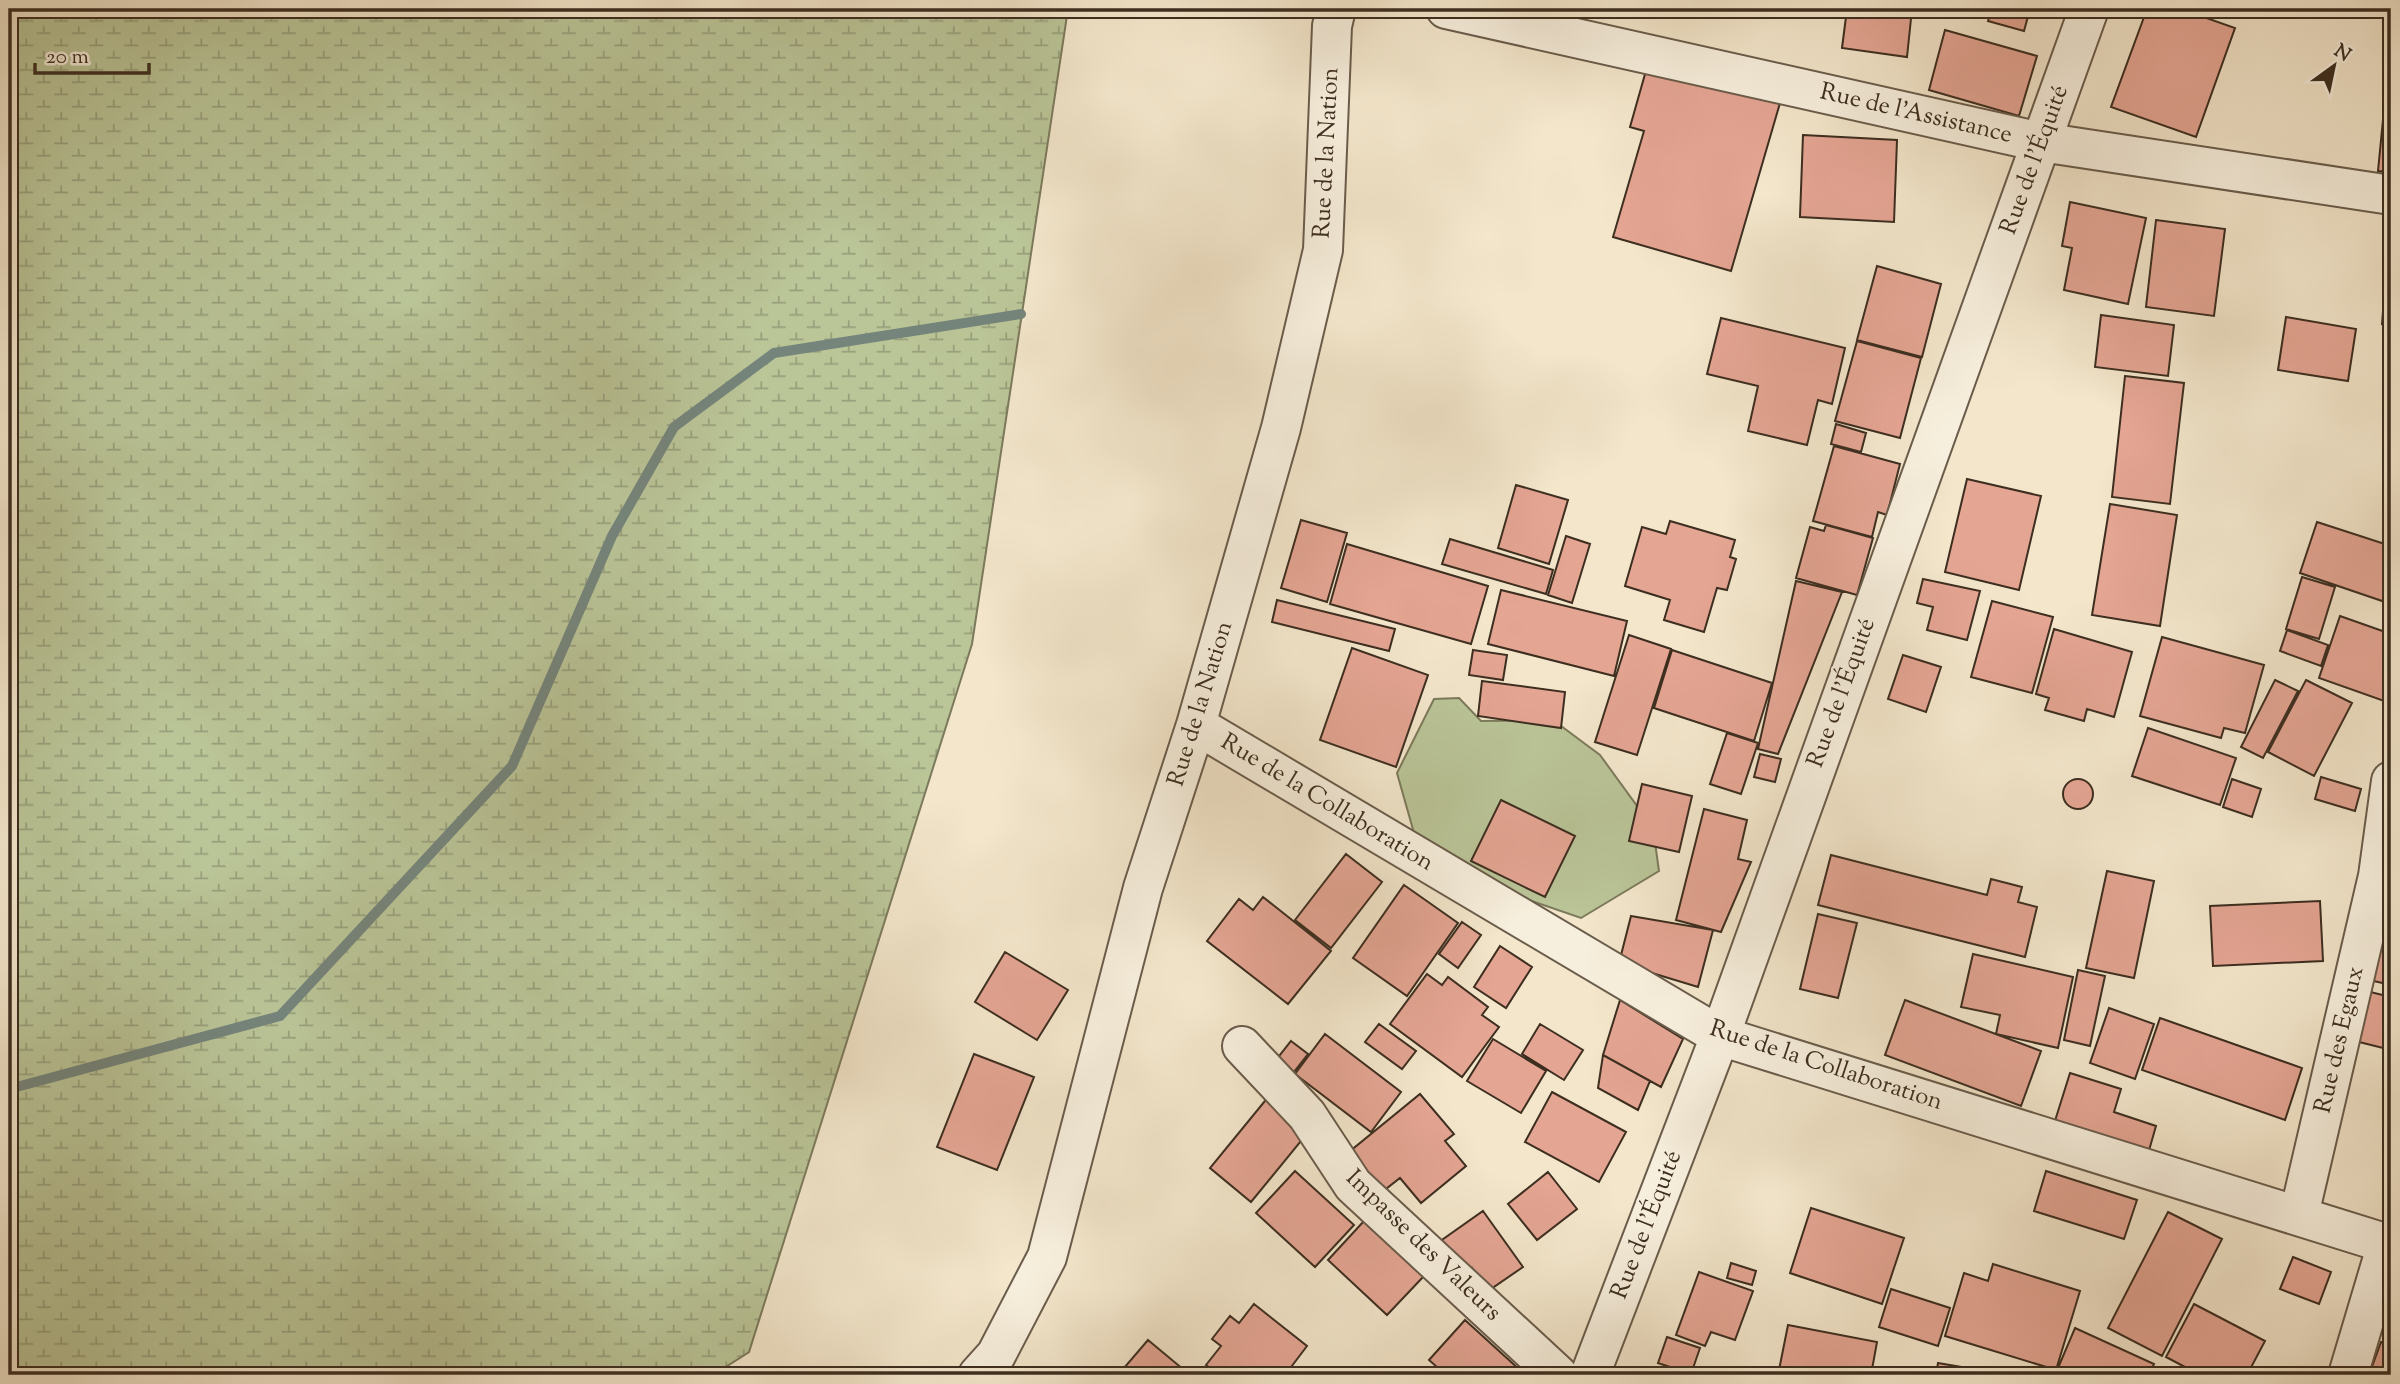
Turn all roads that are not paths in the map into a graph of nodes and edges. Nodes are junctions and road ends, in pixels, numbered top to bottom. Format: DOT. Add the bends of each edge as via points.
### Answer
graph roads {
  1 [pos="1336,9"];
  2 [pos="1446,9"];
  3 [pos="2089,9"];
  4 [pos="2041,142"];
  5 [pos="2391,195"];
  6 [pos="1196,726"];
  7 [pos="2391,781"];
  8 [pos="2384,875"];
  9 [pos="1720,1036"];
  10 [pos="1242,1046"];
  11 [pos="2299,1215"];
  12 [pos="2389,1244"];
  13 [pos="978,1375"];
  14 [pos="1558,1375"];
  15 [pos="1590,1375"];
  16 [pos="2348,1375"];
  1 -- 6 [label="street, Rue de la Nation" via="1323,250 1281,428"];
  2 -- 4 [label="street, Rue de l'Assistance"];
  3 -- 4 [label="street, Rue de l'Équité"];
  4 -- 5 [label="street, Rue de l'Assistance"];
  4 -- 9 [label="street, Rue de l'Équité"];
  6 -- 9 [label="street, Rue de la Collaboration"];
  6 -- 13 [label="street, Rue de la Nation" via="1143,888 1047,1257 996,1355"];
  7 -- 8 [label="street, Rue des Egaux"];
  8 -- 11 [label="street, Rue des Egaux"];
  9 -- 11 [label="street, Rue de la Collaboration"];
  9 -- 15 [label="street, Rue de l'Équité"];
  10 -- 14 [label="street, Impasse des Valeurs" via="1307,1115 1353,1185"];
  11 -- 12 [label="street, Rue de la Collaboration"];
  12 -- 16 [label="street"];
}
